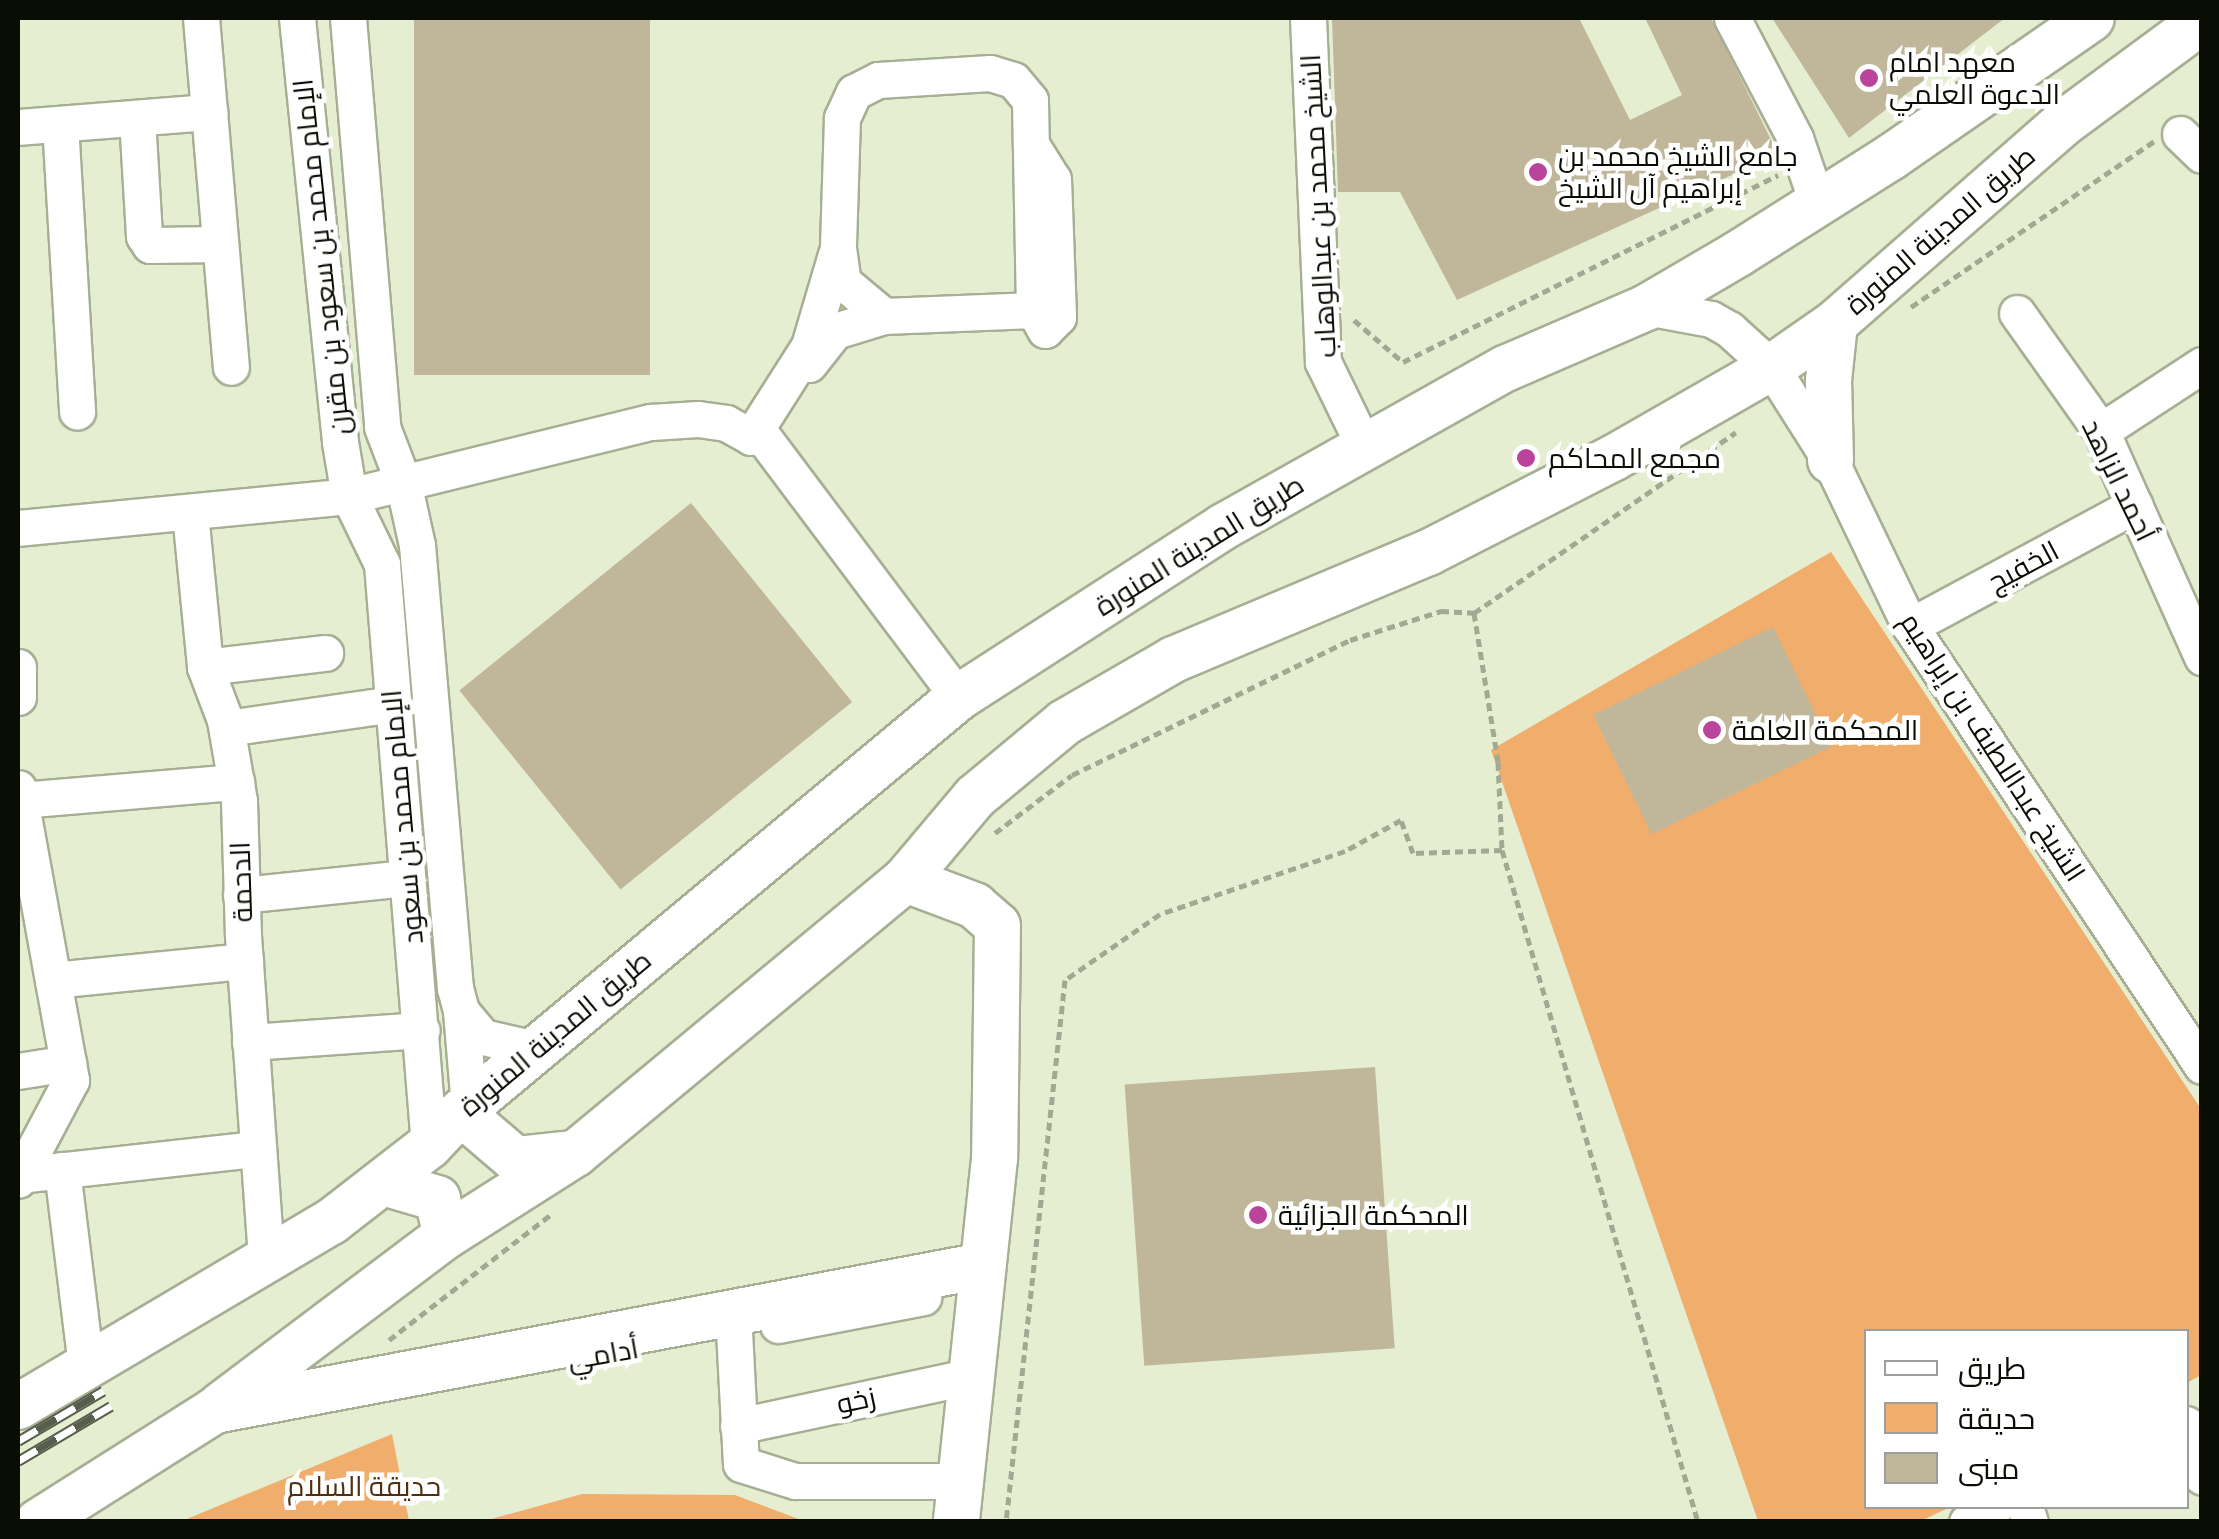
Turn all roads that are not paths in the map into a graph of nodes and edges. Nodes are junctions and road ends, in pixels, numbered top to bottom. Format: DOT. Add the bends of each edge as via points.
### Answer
graph roads {
  1 [pos="201,18"];
  2 [pos="297,18"];
  3 [pos="348,18"];
  4 [pos="1308,18"];
  5 [pos="1732,18"];
  6 [pos="2091,18"];
  7 [pos="2202,20"];
  8 [pos="209,112"];
  9 [pos="136,118"];
  10 [pos="60,124"];
  11 [pos="18,126"];
  12 [pos="1818,205"];
  13 [pos="220,244"];
  14 [pos="838,248"];
  15 [pos="1646,308"];
  16 [pos="2017,313"];
  17 [pos="884,316"];
  18 [pos="1834,323"];
  19 [pos="2202,365"];
  20 [pos="230,367"];
  21 [pos="1771,367"];
  22 [pos="77,411"];
  23 [pos="2101,431"];
  24 [pos="757,437"];
  25 [pos="1364,446"];
  26 [pos="1830,460"];
  27 [pos="403,482"];
  28 [pos="349,496"];
  29 [pos="2135,505"];
  30 [pos="190,513"];
  31 [pos="18,528"];
  32 [pos="2187,592"];
  33 [pos="1910,626"];
  34 [pos="326,654"];
  35 [pos="2202,657"];
  36 [pos="18,667"];
  37 [pos="205,667"];
  38 [pos="18,697"];
  39 [pos="958,697"];
  40 [pos="394,704"];
  41 [pos="227,728"];
  42 [pos="236,782"];
  43 [pos="19,794"];
  44 [pos="405,878"];
  45 [pos="905,880"];
  46 [pos="241,895"];
  47 [pos="31,939"];
  48 [pos="244,961"];
  49 [pos="53,980"];
  50 [pos="461,1012"];
  51 [pos="422,1030"];
  52 [pos="250,1042"];
  53 [pos="536,1050"];
  54 [pos="68,1064"];
  55 [pos="2202,1066"];
  56 [pos="18,1071"];
  57 [pos="464,1109"];
  58 [pos="429,1145"];
  59 [pos="257,1149"];
  60 [pos="575,1153"];
  61 [pos="62,1170"];
  62 [pos="19,1177"];
  63 [pos="382,1182"];
  64 [pos="446,1235"];
  65 [pos="266,1255"];
  66 [pos="982,1265"];
  67 [pos="734,1331"];
  68 [pos="86,1365"];
  69 [pos="974,1375"];
  70 [pos="18,1406"];
  71 [pos="214,1410"];
  72 [pos="738,1426"];
  73 [pos="2189,1434"];
  74 [pos="2202,1477"];
  75 [pos="959,1501"];
  76 [pos="1991,1509"];
  77 [pos="37,1522"];
  78 [pos="1967,1522"];
  1 -- 8 [label="street"];
  2 -- 28 [label="street, الإمام محمد بن سعود بن مقرن"];
  3 -- 27 [label="street, الإمام محمد بن سعود بن مقرن" via="382,428"];
  4 -- 25 [label="street, الشيخ محمد بن عبدالوهاب" via="1323,362"];
  5 -- 12 [label="street"];
  6 -- 12 [label="main road, طريق المدينة المنورة"];
  7 -- 18 [label="main road, طريق المدينة المنورة" via="2060,124"];
  8 -- 9 [label="street"];
  8 -- 13 [label="street"];
  9 -- 10 [label="street"];
  9 -- 13 [label="street" via="144,236 150,245"];
  10 -- 11 [label="street"];
  10 -- 22 [label="street"];
  12 -- 15 [label="main road, طريق المدينة المنورة"];
  13 -- 20 [label="street"];
  14 -- 17 [label="street" via="843,282"];
  14 -- 17 [label="street" via="842,118 854,92 878,80 990,72 1014,80 1030,100 1032,146 1053,179 1058,317 1045,330 1034,310"];
  14 -- 24 [label="street" via="808,346"];
  15 -- 21 [label="street, الشيخ عبداللطيف بن إبراهيم" via="1711,320"];
  15 -- 25 [label="main road, طريق المدينة المنورة" via="1505,368"];
  16 -- 23 [label="street, أحمد الزاهد"];
  17 -- 24 [label="street" via="824,338"];
  18 -- 21 [label="main road, طريق المدينة المنورة"];
  18 -- 26 [label="main road"];
  19 -- 23 [label="street"];
  21 -- 26 [label="street, الشيخ عبداللطيف بن إبراهيم"];
  21 -- 45 [label="main road, طريق المدينة المنورة" via="1428,552 1173,659 1064,722 975,796"];
  23 -- 29 [label="street, أحمد الزاهد"];
  24 -- 27 [label="street" via="726,423 652,422"];
  24 -- 39 [label="street"];
  25 -- 39 [label="main road, طريق المدينة المنورة" via="1223,526"];
  26 -- 33 [label="street, الشيخ عبداللطيف بن إبراهيم"];
  27 -- 28 [label="street"];
  27 -- 50 [label="street, الإمام محمد بن سعود" via="417,544"];
  28 -- 30 [label="street"];
  28 -- 40 [label="street, الإمام محمد بن سعود" via="382,564"];
  29 -- 32 [label="street, أحمد الزاهد"];
  29 -- 33 [label="street, الخفيج"];
  30 -- 31 [label="street"];
  30 -- 37 [label="street, الدحمة"];
  32 -- 35 [label="street, أحمد الزاهد"];
  33 -- 55 [label="street, الشيخ عبداللطيف بن إبراهيم"];
  34 -- 37 [label="street"];
  36 -- 38 [label="street"];
  37 -- 41 [label="street, الدحمة"];
  39 -- 53 [label="main road, طريق المدينة المنورة"];
  40 -- 41 [label="street"];
  40 -- 44 [label="street, الإمام محمد بن سعود"];
  41 -- 42 [label="street, الدحمة"];
  42 -- 43 [label="street"];
  42 -- 46 [label="street, الدحمة"];
  43 -- 47 [label="street"];
  44 -- 46 [label="street"];
  44 -- 51 [label="street, الإمام محمد بن سعود"];
  45 -- 60 [label="main road, طريق المدينة المنورة"];
  45 -- 66 [label="main road" via="974,904 997,925 994,1158"];
  46 -- 48 [label="street, الدحمة"];
  47 -- 49 [label="street"];
  48 -- 49 [label="street"];
  48 -- 52 [label="street, الدحمة"];
  49 -- 54 [label="street"];
  50 -- 53 [label="street" via="483,1037"];
  50 -- 57 [label="street, الإمام محمد بن سعود"];
  51 -- 52 [label="street"];
  51 -- 58 [label="street, الإمام محمد بن سعود"];
  52 -- 59 [label="street, الدحمة"];
  53 -- 57 [label="main road, طريق المدينة المنورة"];
  54 -- 56 [label="street"];
  54 -- 62 [label="street" via="70,1080"];
  57 -- 58 [label="main road, طريق المدينة المنورة"];
  57 -- 60 [label="main road" via="515,1159"];
  58 -- 63 [label="main road, طريق المدينة المنورة"];
  59 -- 61 [label="street"];
  59 -- 65 [label="street, الدحمة"];
  60 -- 64 [label="main road, طريق المدينة المنورة"];
  61 -- 62 [label="street"];
  61 -- 68 [label="street"];
  63 -- 64 [label="main road" via="437,1198"];
  63 -- 65 [label="main road, طريق المدينة المنورة" via="331,1221"];
  64 -- 71 [label="main road, طريق المدينة المنورة"];
  65 -- 68 [label="main road, طريق المدينة المنورة"];
  66 -- 67 [label="street, أدامي" via="953,1290 853,1314"];
  66 -- 69 [label="main road"];
  66 -- 71 [label="main road, طريق المدينة المنورة"];
  67 -- 71 [label="street, أدامي" via="440,1383"];
  67 -- 72 [label="street"];
  68 -- 70 [label="main road, طريق المدينة المنورة"];
  69 -- 72 [label="street, زخو"];
  69 -- 75 [label="main road"];
  71 -- 77 [label="main road, طريق المدينة المنورة"];
  72 -- 75 [label="street" via="741,1464 796,1481"];
  73 -- 74 [label="street"];
  76 -- 78 [label="street"];
}
